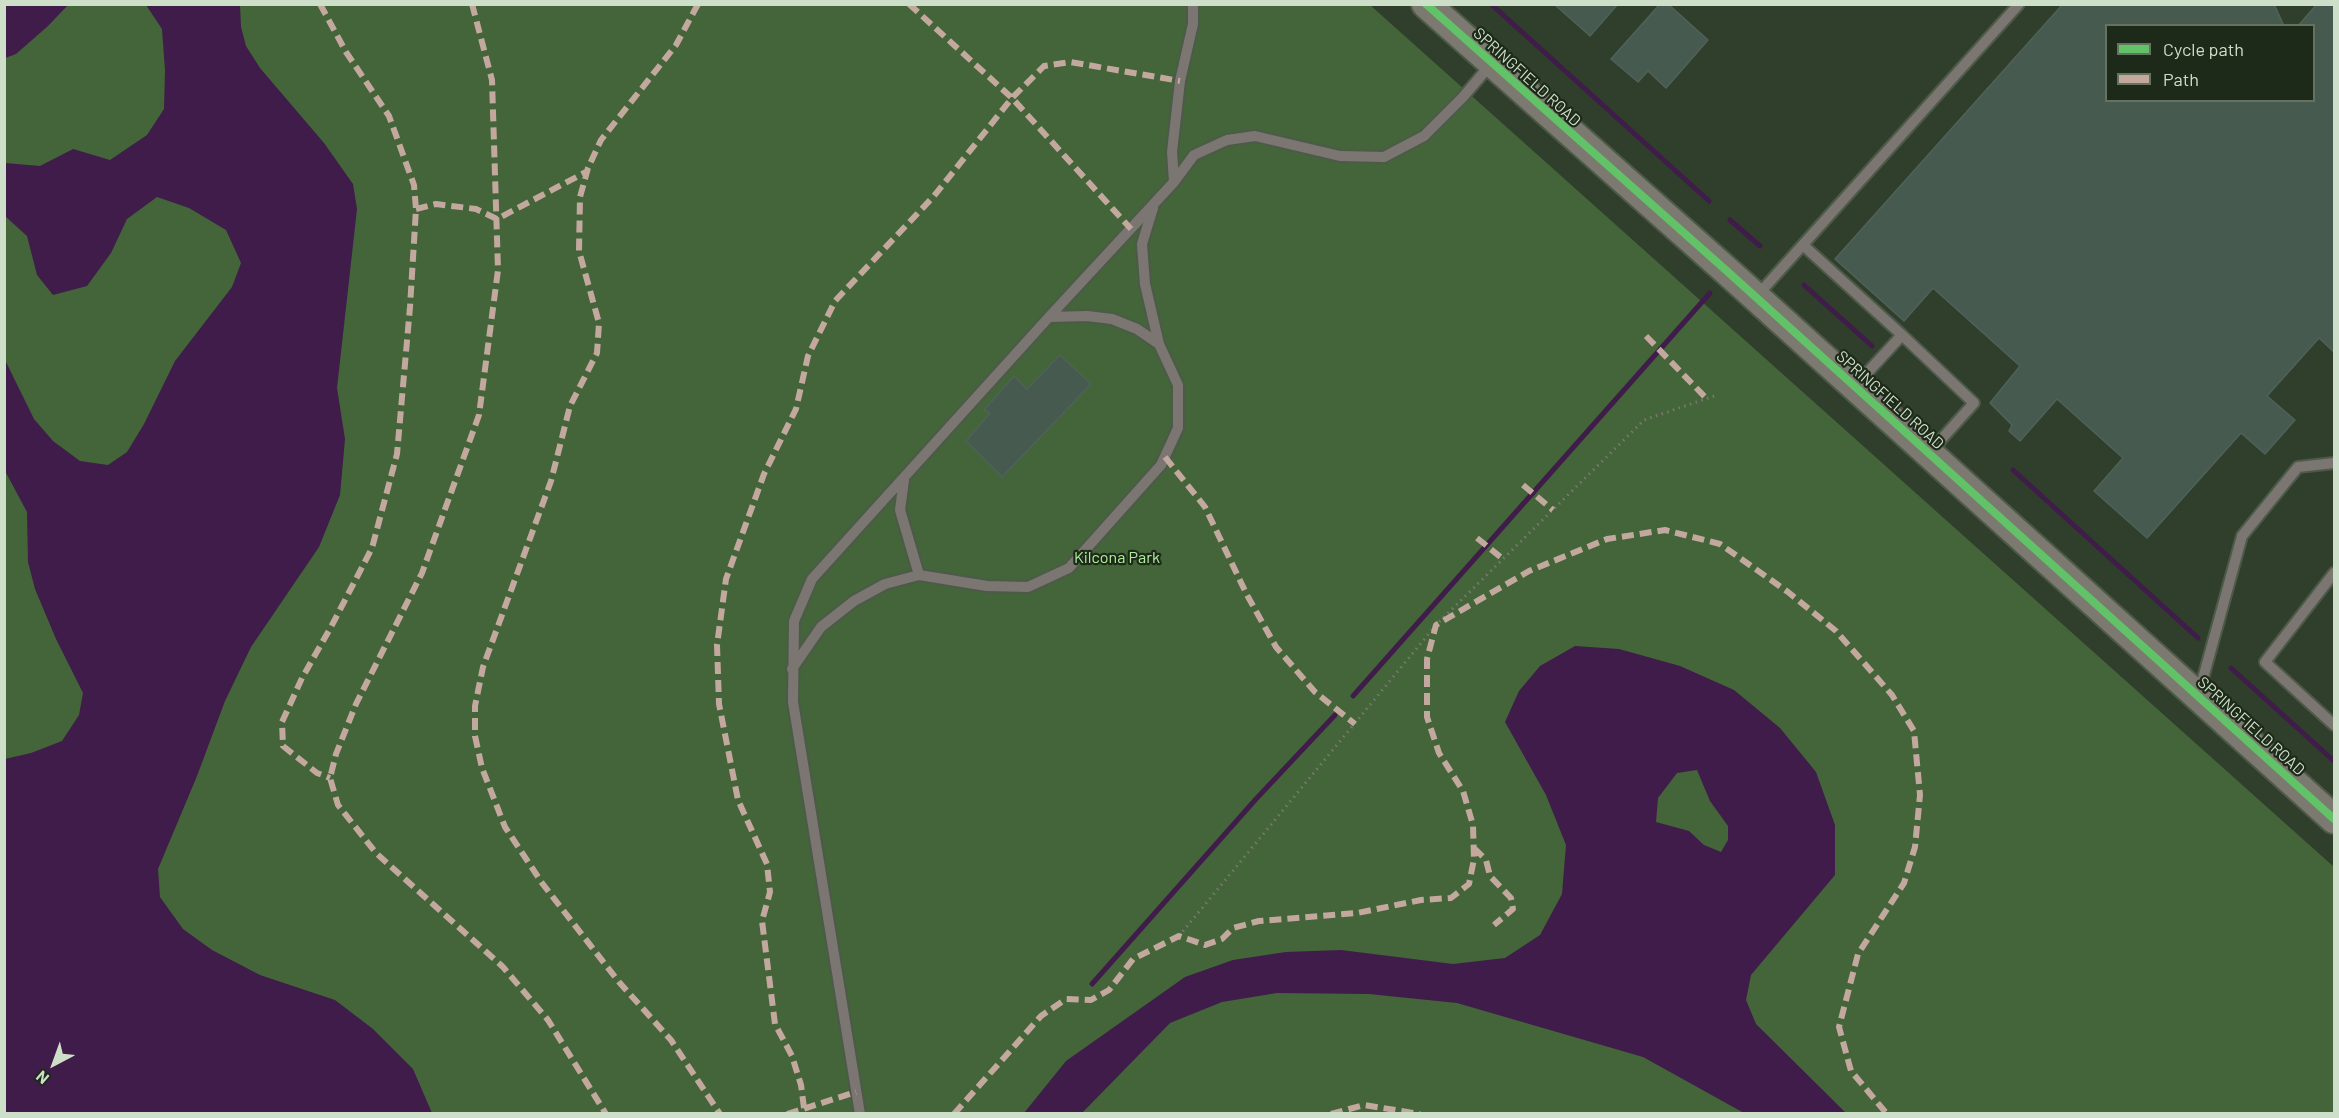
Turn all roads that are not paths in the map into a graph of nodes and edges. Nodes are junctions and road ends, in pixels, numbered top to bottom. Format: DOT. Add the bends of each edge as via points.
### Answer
graph roads {
  1 [pos="1193,4"];
  2 [pos="1426,4"];
  3 [pos="2019,4"];
  4 [pos="1492,64"];
  5 [pos="1174,182"];
  6 [pos="1154,204"];
  7 [pos="1803,245"];
  8 [pos="1756,297"];
  9 [pos="1049,317"];
  10 [pos="1902,335"];
  11 [pos="1159,344"];
  12 [pos="1855,386"];
  13 [pos="1929,453"];
  14 [pos="2334,463"];
  15 [pos="904,479"];
  16 [pos="2334,573"];
  17 [pos="919,575"];
  18 [pos="792,669"];
  19 [pos="2198,696"];
  20 [pos="2334,725"];
  21 [pos="2334,819"];
  22 [pos="860,1113"];
  1 -- 5 [label="lane" via="1173,142"];
  2 -- 4 [label="street, SPRINGFIELD ROAD"];
  3 -- 7 [label="lane"];
  4 -- 5 [label="lane" via="1424,136 1384,157 1340,156 1255,136 1227,140 1194,155"];
  4 -- 8 [label="street, SPRINGFIELD ROAD"];
  5 -- 6 [label="lane"];
  6 -- 9 [label="lane"];
  6 -- 11 [label="lane" via="1142,244 1145,284"];
  7 -- 8 [label="lane"];
  7 -- 10 [label="lane"];
  8 -- 12 [label="street, SPRINGFIELD ROAD"];
  9 -- 11 [label="lane" via="1112,319"];
  9 -- 15 [label="lane"];
  10 -- 12 [label="lane"];
  10 -- 13 [label="lane" via="1974,403"];
  11 -- 17 [label="lane" via="1178,386 1178,428 1161,465 1069,568 1028,587 987,586"];
  12 -- 13 [label="street, SPRINGFIELD ROAD"];
  13 -- 19 [label="street, SPRINGFIELD ROAD"];
  14 -- 19 [label="lane" via="2298,467 2242,536"];
  15 -- 17 [label="lane" via="900,510"];
  15 -- 18 [label="lane" via="812,579 794,621"];
  16 -- 20 [label="lane" via="2265,662"];
  17 -- 18 [label="lane" via="885,584 854,601 821,627"];
  18 -- 22 [label="lane" via="793,702"];
  19 -- 21 [label="street, SPRINGFIELD ROAD"];
}
